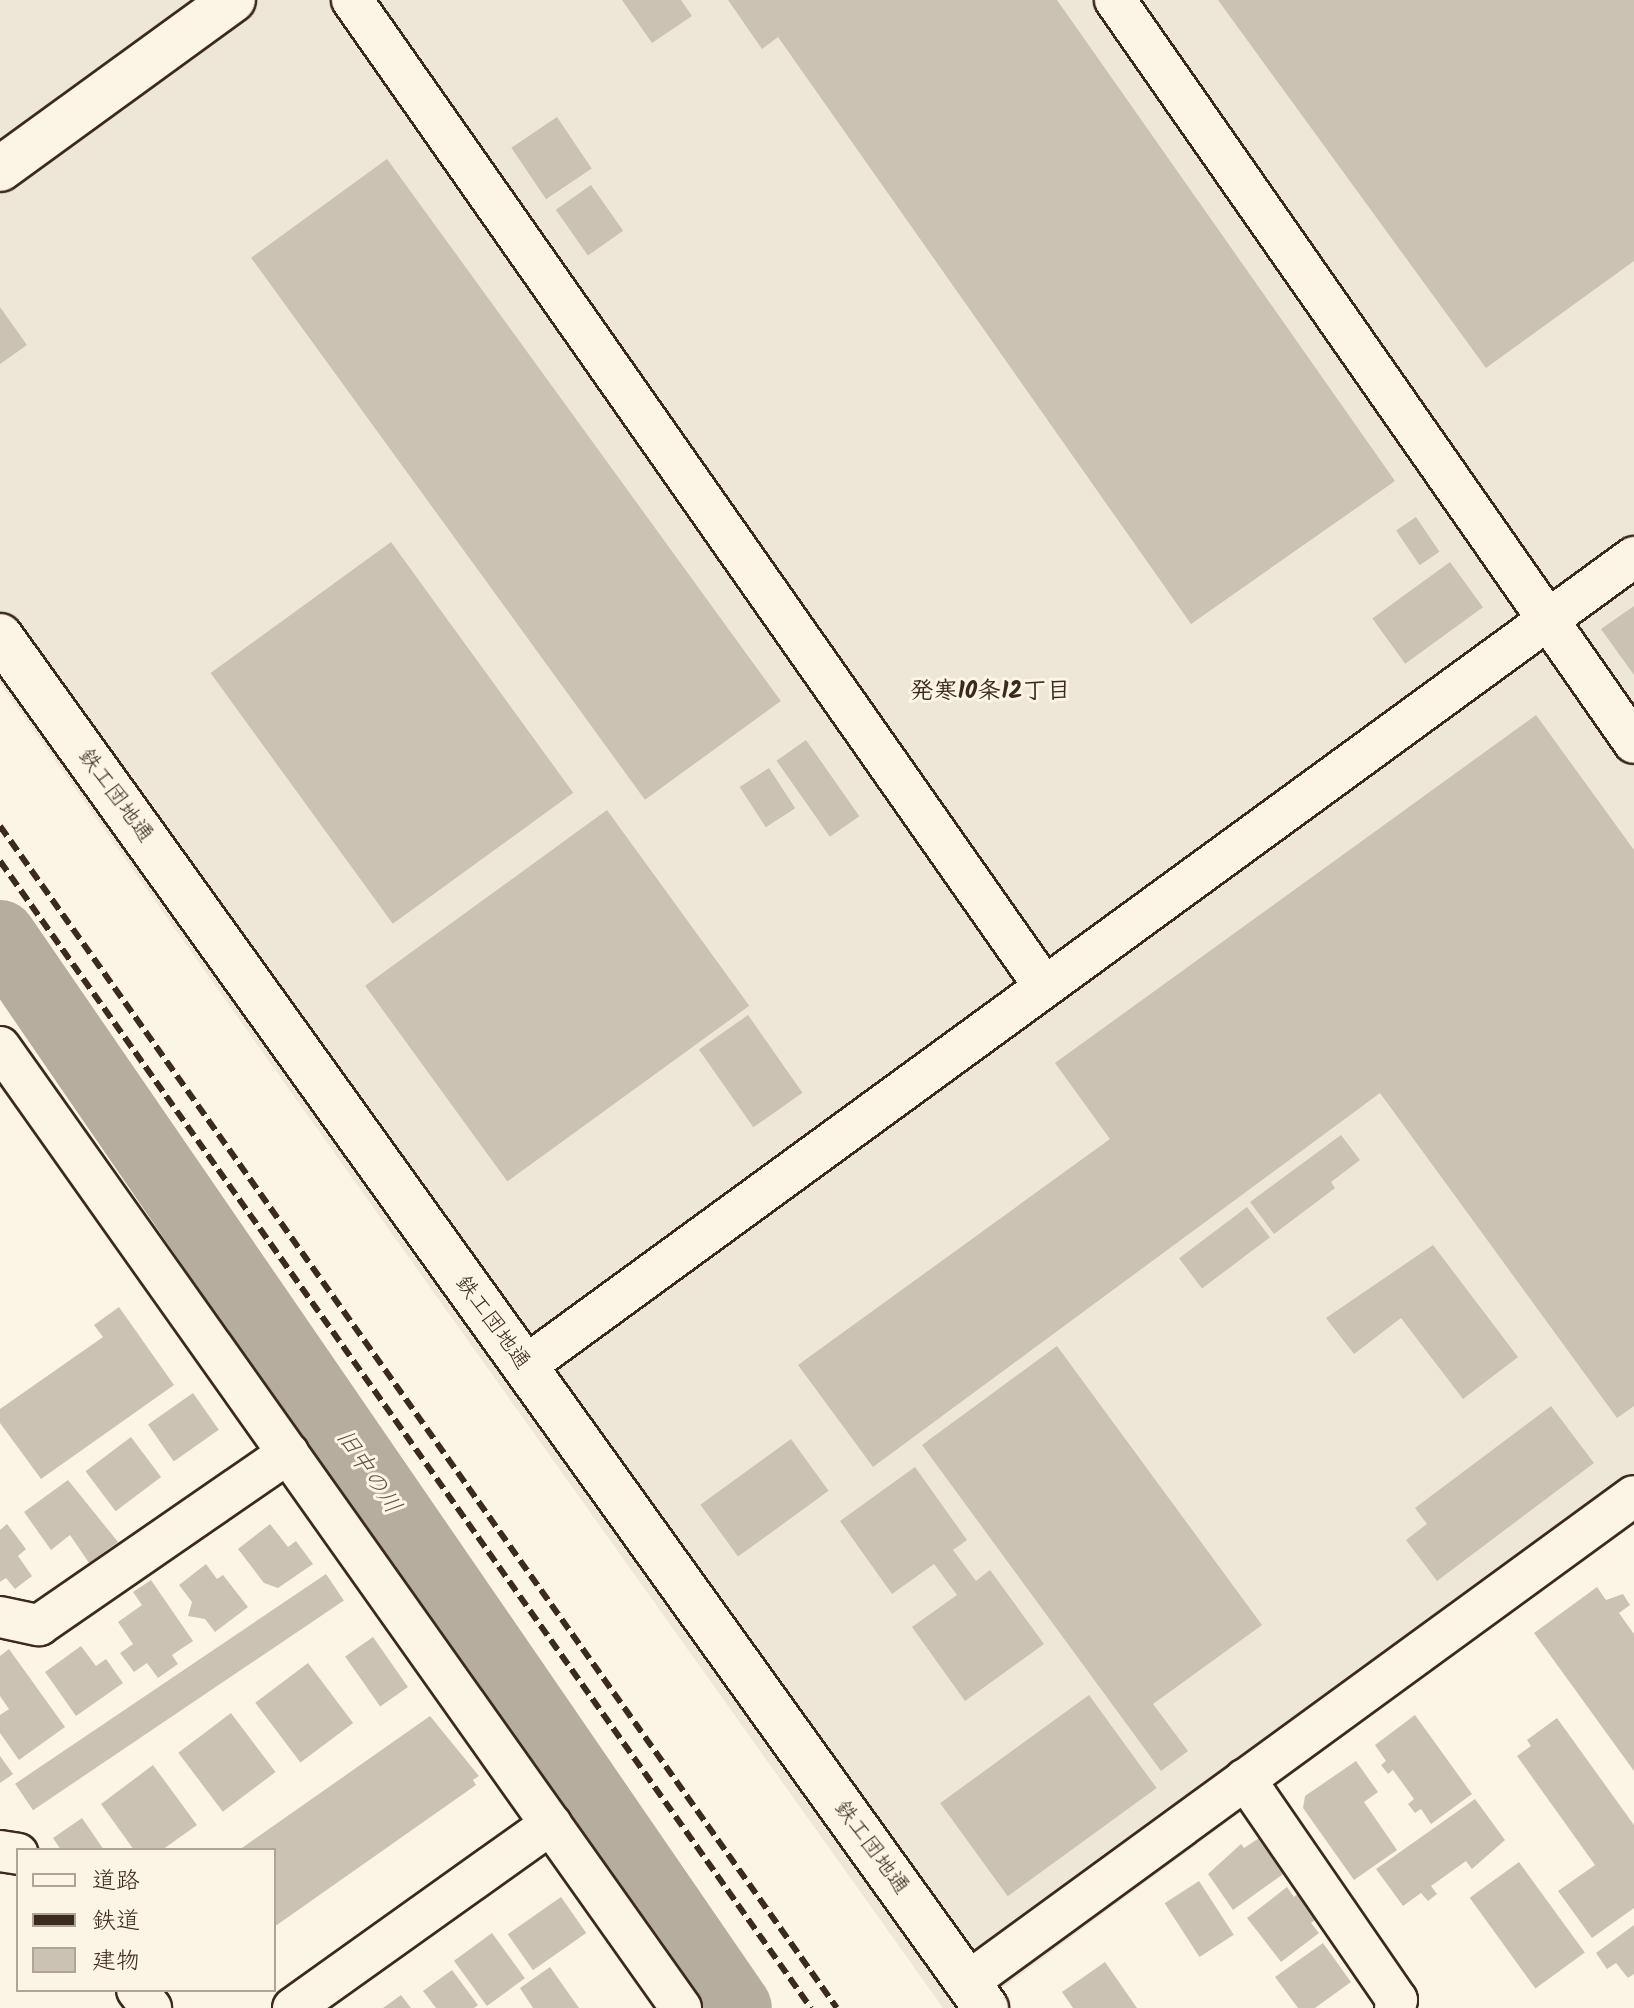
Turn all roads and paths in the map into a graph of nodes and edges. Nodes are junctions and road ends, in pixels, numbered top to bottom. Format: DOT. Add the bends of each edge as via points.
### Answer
graph roads {
  1 [pos="233,0"];
  2 [pos="352,0"];
  3 [pos="1115,0"];
  4 [pos="0,169"];
  5 [pos="1634,557"];
  6 [pos="1547,620"];
  7 [pos="0,636"];
  8 [pos="1634,743"];
  9 [pos="1044,986"];
  10 [pos="0,1047"];
  11 [pos="524,1367"];
  12 [pos="288,1453"];
  13 [pos="1634,1496"];
  14 [pos="0,1617"];
  15 [pos="1245,1779"];
  16 [pos="551,1824"];
  17 [pos="139,1992"];
  18 [pos="977,1995"];
  19 [pos="151,2008"];
  20 [pos="293,2008"];
  21 [pos="681,2008"];
  22 [pos="1395,2008"];
  1 -- 4 [label="street"];
  2 -- 9 [label="street"];
  3 -- 6 [label="street"];
  5 -- 6 [label="street"];
  6 -- 8 [label="street"];
  6 -- 9 [label="street"];
  7 -- 11 [label="street, 鉄工団地通"];
  9 -- 11 [label="street"];
  10 -- 12 [label="street"];
  11 -- 18 [label="street, 鉄工団地通"];
  12 -- 14 [label="street" via="39,1625"];
  12 -- 16 [label="street"];
  13 -- 15 [label="street"];
  15 -- 18 [label="street"];
  15 -- 22 [label="street" via="1397,2000"];
  16 -- 20 [label="street"];
  16 -- 21 [label="street"];
  17 -- 19 [label="street"];
}
